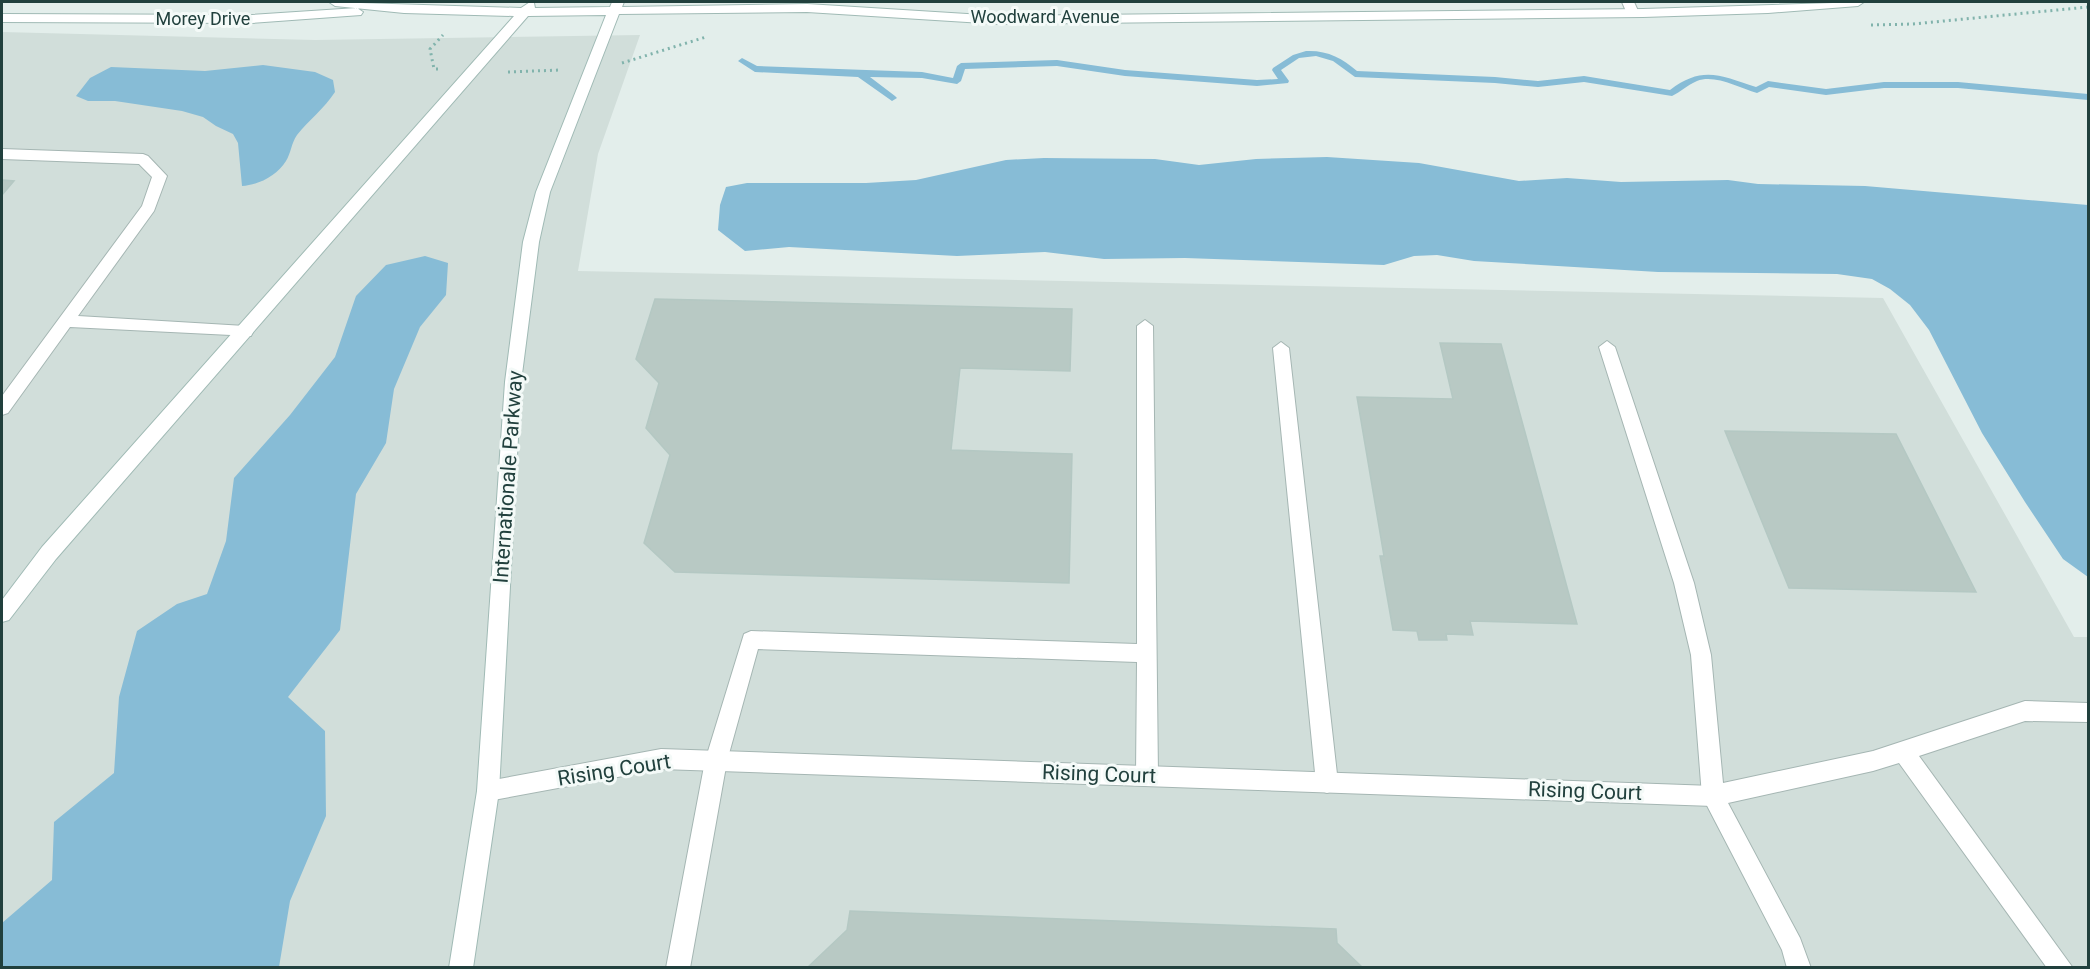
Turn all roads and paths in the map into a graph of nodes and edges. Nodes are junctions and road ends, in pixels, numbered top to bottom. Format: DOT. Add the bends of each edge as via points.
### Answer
graph roads {
  1 [pos="335,2"];
  2 [pos="873,2"];
  3 [pos="1858,2"];
  4 [pos="530,7"];
  5 [pos="615,7"];
  6 [pos="1631,7"];
  7 [pos="807,8"];
  8 [pos="404,9"];
  9 [pos="2,18"];
  10 [pos="430,49"];
  11 [pos="442,69"];
  12 [pos="509,72"];
  13 [pos="552,72"];
  14 [pos="2,154"];
  15 [pos="65,321"];
  16 [pos="1145,326"];
  17 [pos="245,332"];
  18 [pos="1606,347"];
  19 [pos="1281,348"];
  20 [pos="2,408"];
  21 [pos="2,614"];
  22 [pos="1146,653"];
  23 [pos="2088,712"];
  24 [pos="1903,751"];
  25 [pos="716,761"];
  26 [pos="1147,776"];
  27 [pos="1327,783"];
  28 [pos="488,791"];
  29 [pos="1713,796"];
  30 [pos="461,968"];
  31 [pos="678,968"];
  32 [pos="1799,968"];
  33 [pos="2062,968"];
  1 -- 8 [label="street, Morey Drive"];
  2 -- 7 [label="street, Woodward Avenue"];
  3 -- 6 [label="street, Woodward Avenue" via="1768,9"];
  4 -- 5 [label="street, Woodward Avenue"];
  4 -- 8 [label="street, Morey Drive"];
  4 -- 17 [label="street"];
  5 -- 7 [label="street, Woodward Avenue"];
  5 -- 28 [label="street, Internationale Parkway" via="543,192 524,286 513,382"];
  6 -- 7 [label="street, Woodward Avenue" via="999,20"];
  8 -- 9 [label="street, Morey Drive" via="252,19"];
  10 -- 11 [label="path" via="434,69"];
  12 -- 13 [label="path"];
  14 -- 15 [label="street" via="143,159 160,176 149,207"];
  15 -- 17 [label="street"];
  15 -- 20 [label="street"];
  16 -- 22 [label="street"];
  17 -- 21 [label="street" via="49,553"];
  18 -- 29 [label="street" via="1684,583 1701,655"];
  19 -- 27 [label="street"];
  22 -- 25 [label="street" via="751,640"];
  22 -- 26 [label="street"];
  23 -- 24 [label="street, Rising Court" via="2025,711"];
  24 -- 29 [label="street, Rising Court"];
  24 -- 33 [label="street"];
  25 -- 26 [label="street, Rising Court"];
  25 -- 28 [label="street, Rising Court" via="661,759"];
  25 -- 31 [label="street"];
  26 -- 27 [label="street, Rising Court"];
  27 -- 29 [label="street, Rising Court"];
  28 -- 30 [label="street, Internationale Parkway"];
  29 -- 32 [label="street" via="1792,946"];
}
